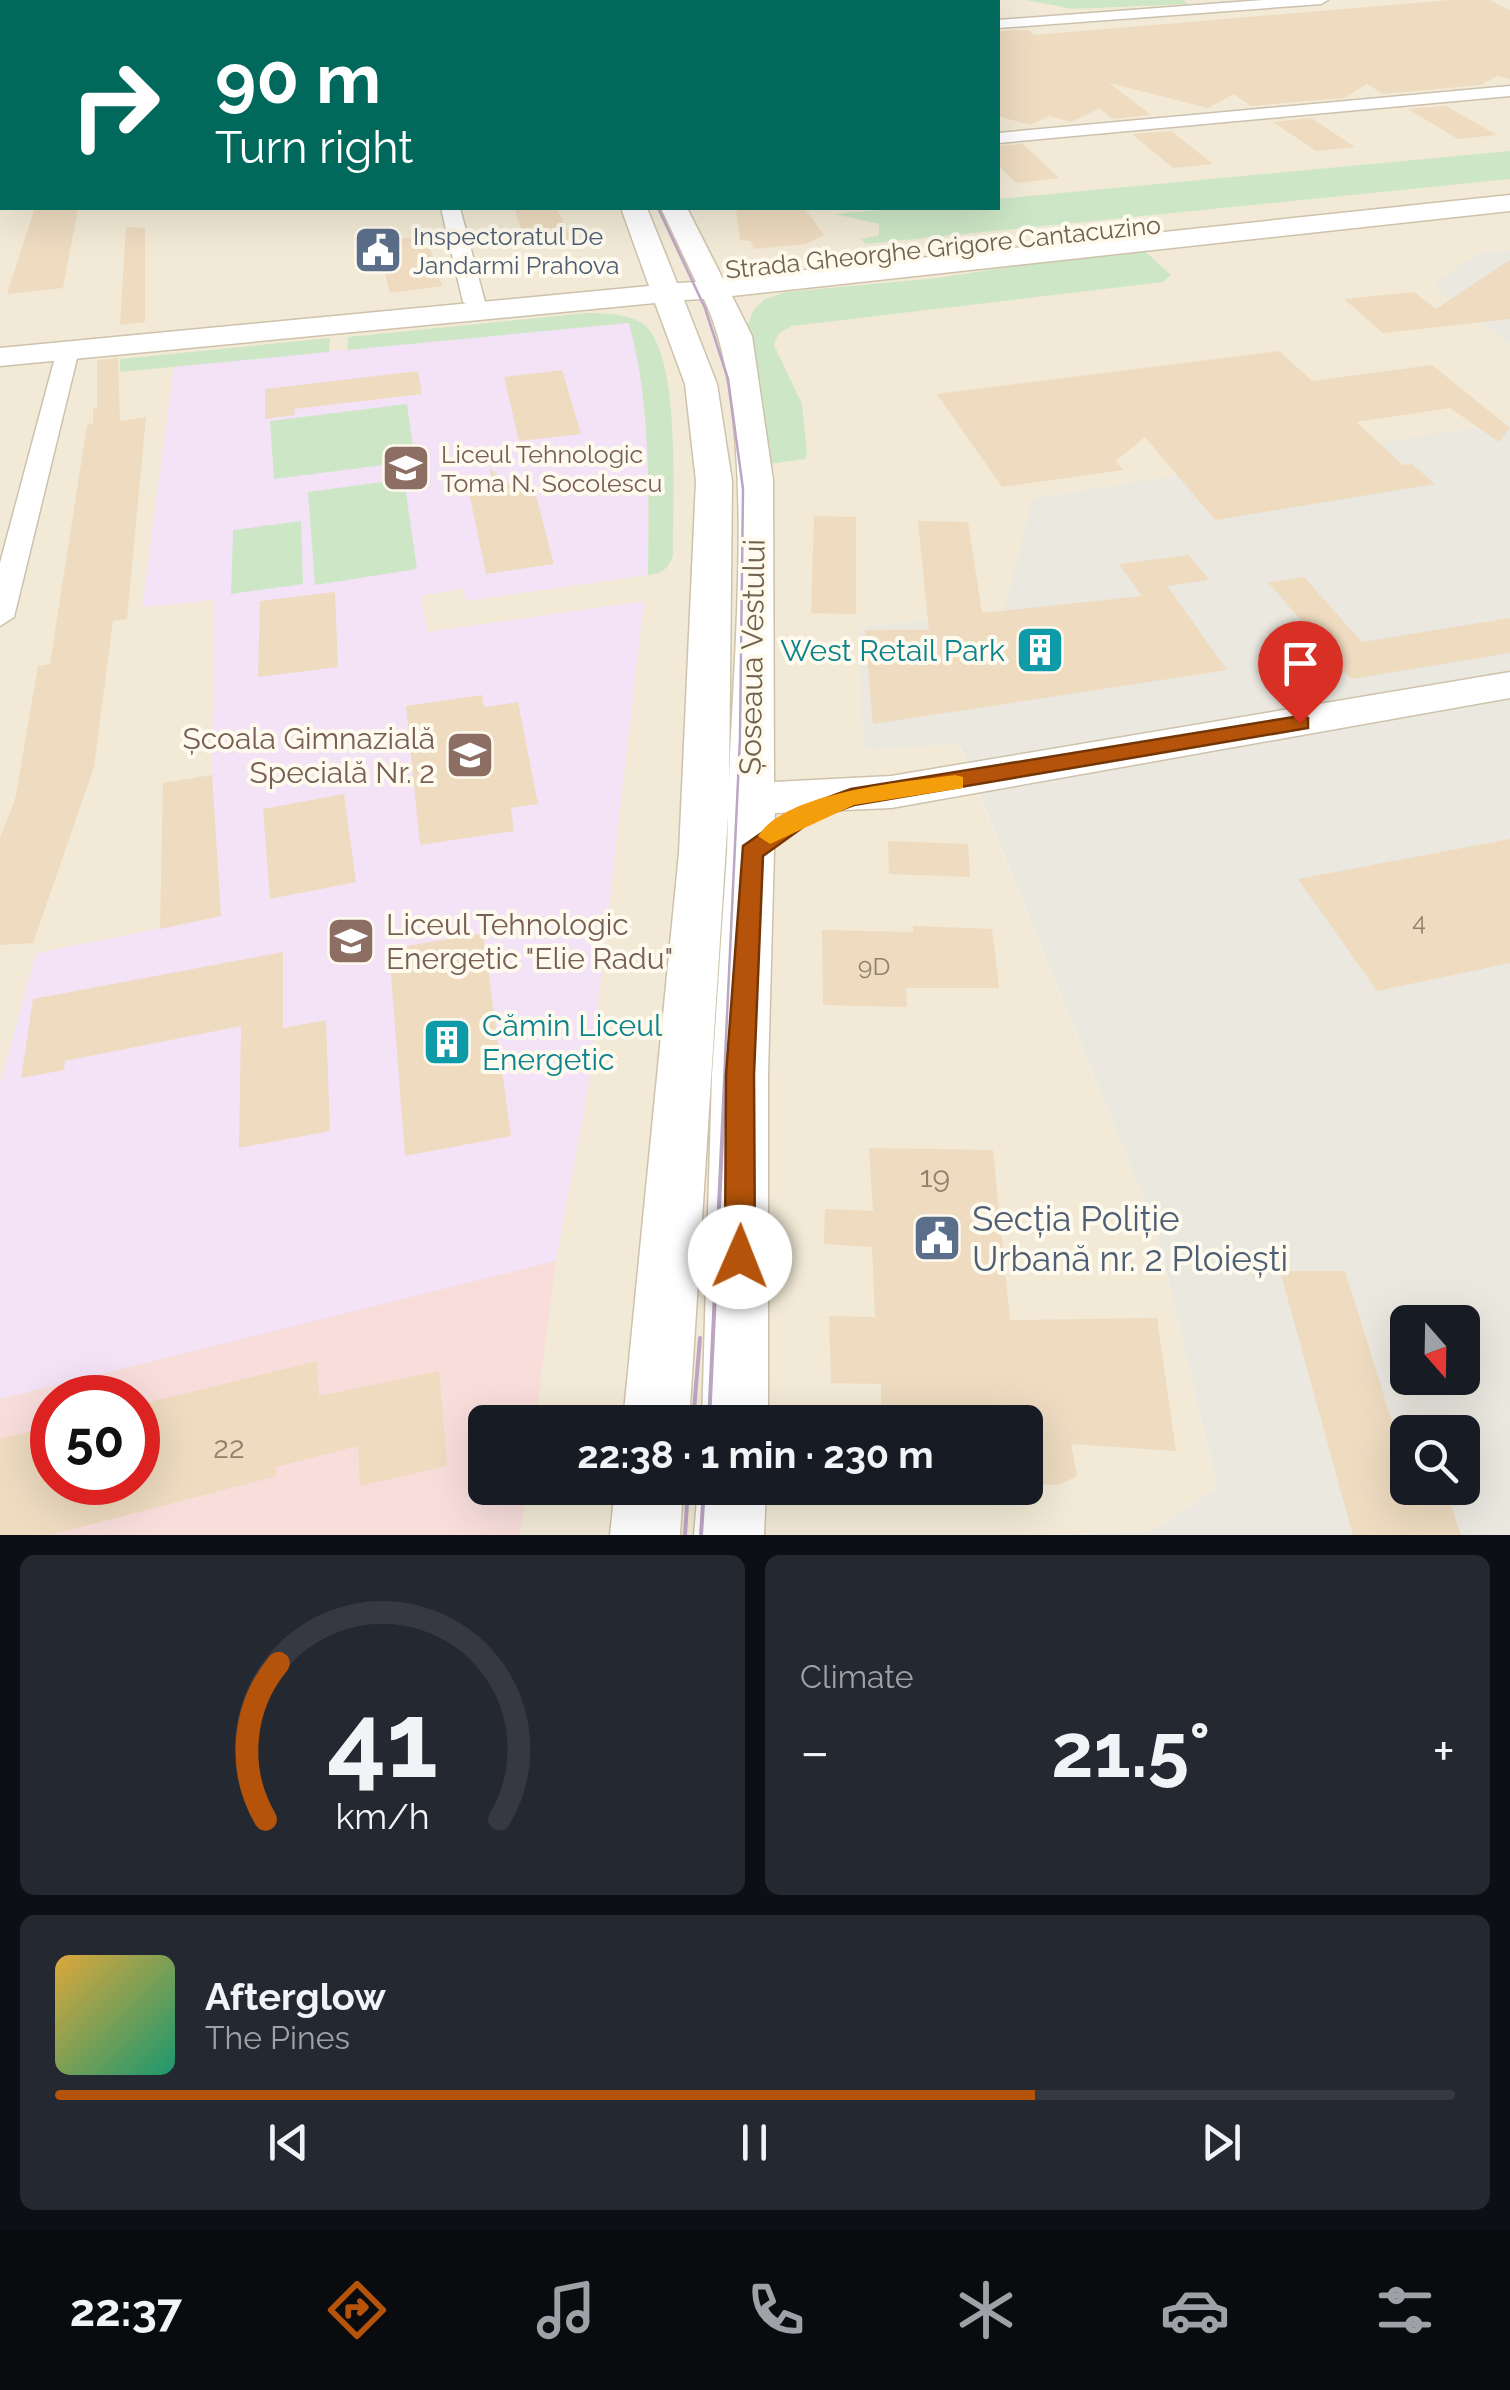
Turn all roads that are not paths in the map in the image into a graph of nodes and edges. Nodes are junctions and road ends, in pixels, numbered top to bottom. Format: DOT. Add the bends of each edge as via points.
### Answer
graph roads {
  1 [pos="1321,0"];
  2 [pos="1265,2"];
  3 [pos="1022,5"];
  4 [pos="1124,16"];
  5 [pos="1000,24"];
  6 [pos="1510,91"];
  7 [pos="1000,138"];
  8 [pos="1510,188"];
  9 [pos="1510,203"];
  10 [pos="451,210"];
  11 [pos="679,218"];
  12 [pos="639,219"];
  13 [pos="798,270"];
  14 [pos="710,280"];
  15 [pos="664,284"];
  16 [pos="580,294"];
  17 [pos="474,302"];
  18 [pos="377,318"];
  19 [pos="736,336"];
  20 [pos="688,344"];
  21 [pos="68,350"];
  22 [pos="0,357"];
  23 [pos="11,535"];
  24 [pos="0,617"];
  25 [pos="1510,686"];
  26 [pos="735,787"];
  27 [pos="851,797"];
  28 [pos="751,852"];
  29 [pos="658,1405"];
  30 [pos="735,1405"];
  31 [pos="648,1505"];
  32 [pos="731,1505"];
  33 [pos="645,1535"];
  34 [pos="729,1535"];
  1 -- 2 [label="street"];
  2 -- 4 [label="street"];
  3 -- 4 [label="street"];
  4 -- 5 [label="street"];
  6 -- 7 [label="street"];
  8 -- 13 [label="main road, Strada Gheorghe Grigore Cantacuzino"];
  9 -- 13 [label="main road, Strada Gheorghe Grigore Cantacuzino"];
  10 -- 17 [label="street"];
  11 -- 13 [label="main road" via="709,246"];
  11 -- 14 [label="main road, Șoseaua Vestului"];
  12 -- 15 [label="main road, Șoseaua Vestului"];
  12 -- 16 [label="main road" via="641,246"];
  13 -- 14 [label="main road, Strada Gheorghe Grigore Cantacuzino"];
  13 -- 19 [label="main road" via="754,300 736,323"];
  14 -- 15 [label="main road, Strada Gheorghe Grigore Cantacuzino"];
  14 -- 19 [label="main road, Șoseaua Vestului"];
  15 -- 16 [label="main road, Strada Gheorghe Grigore Cantacuzino"];
  15 -- 20 [label="main road, Șoseaua Vestului"];
  16 -- 17 [label="main road, Strada Gheorghe Grigore Cantacuzino"];
  16 -- 18 [label="main road, Strada Gheorghe Grigore Cantacuzino"];
  16 -- 20 [label="main road" via="670,329"];
  17 -- 18 [label="main road, Strada Gheorghe Grigore Cantacuzino"];
  18 -- 21 [label="main road, Strada Gheorghe Grigore Cantacuzino"];
  19 -- 26 [label="main road, Șoseaua Vestului" via="755,480"];
  20 -- 26 [label="main road, Șoseaua Vestului" via="704,400 714,481"];
  21 -- 22 [label="main road, Strada Gheorghe Grigore Cantacuzino"];
  21 -- 23 [label="street"];
  23 -- 24 [label="street"];
  25 -- 27 [label="main road"];
  26 -- 27 [label="main road"];
  26 -- 28 [label="main road, Șoseaua Vestului"];
  26 -- 29 [label="main road, Șoseaua Vestului" via="685,1096"];
  27 -- 28 [label="main road" via="805,814"];
  28 -- 30 [label="main road, Șoseaua Vestului"];
  31 -- 33 [label="main road"];
  32 -- 34 [label="main road"];
}
